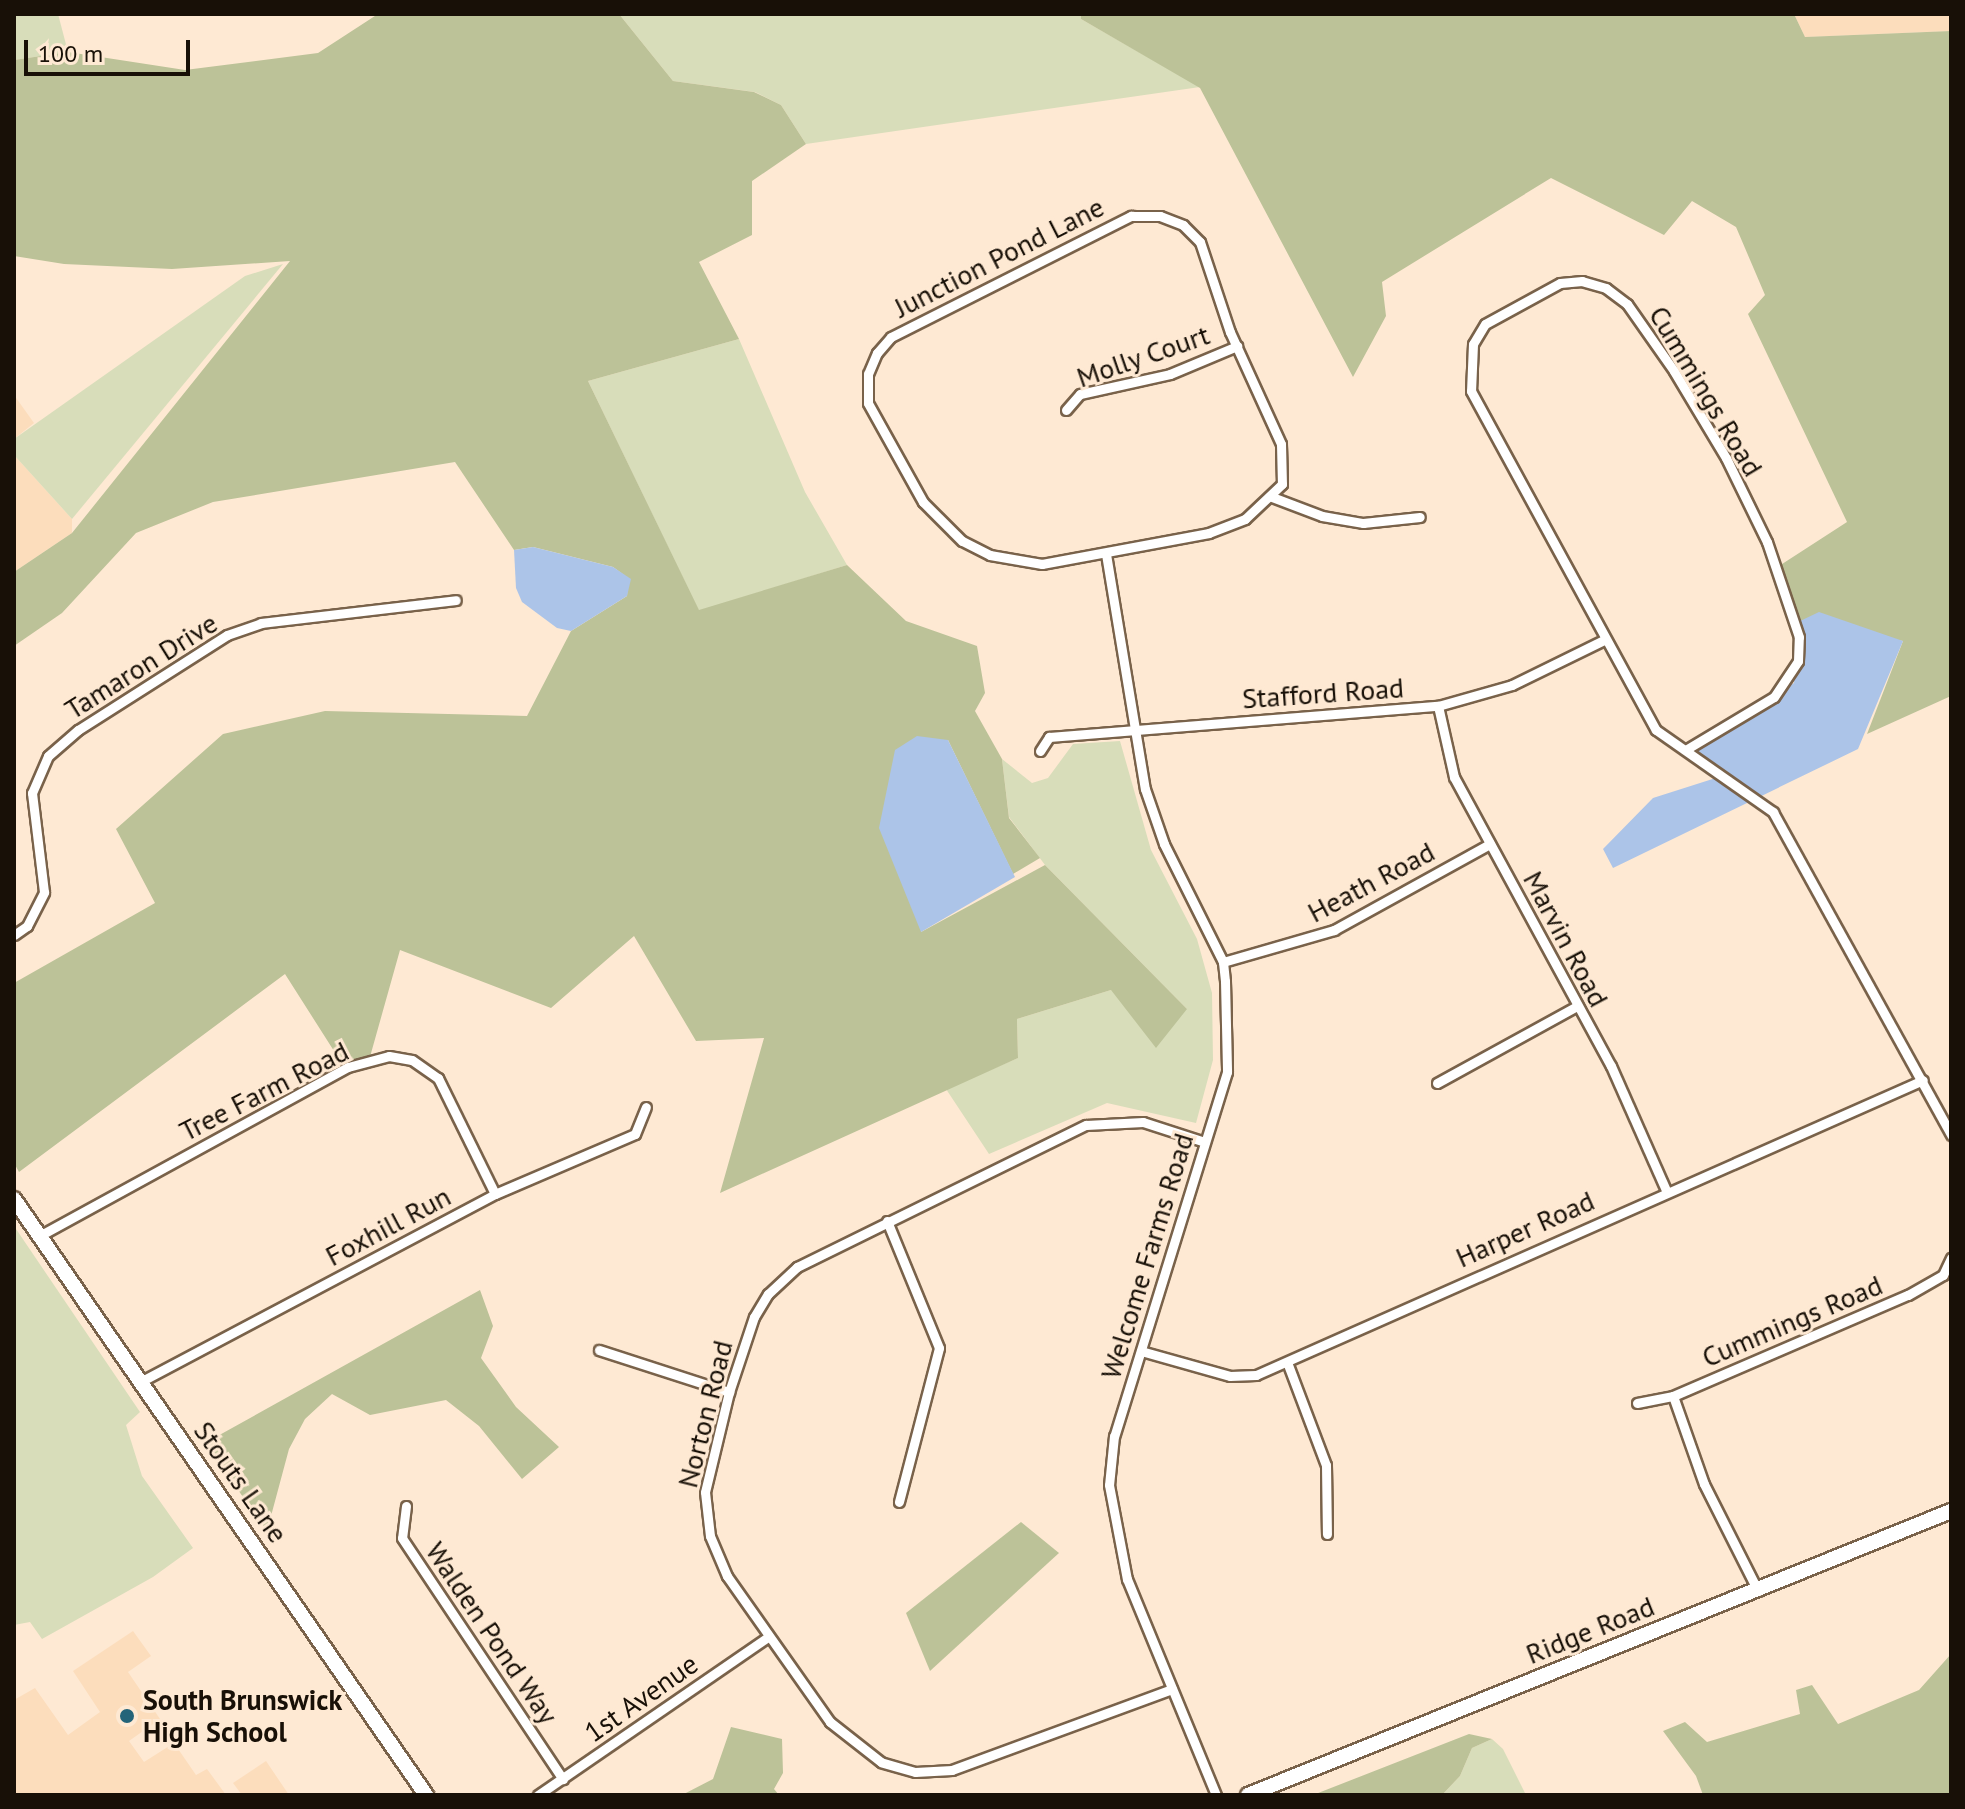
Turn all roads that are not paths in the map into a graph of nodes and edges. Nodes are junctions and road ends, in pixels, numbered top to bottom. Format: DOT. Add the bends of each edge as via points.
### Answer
graph roads {
  1 [pos="1237,346"];
  2 [pos="1066,410"];
  3 [pos="1272,497"];
  4 [pos="1420,517"];
  5 [pos="1106,554"];
  6 [pos="456,600"];
  7 [pos="1604,640"];
  8 [pos="1438,706"];
  9 [pos="1138,729"];
  10 [pos="1687,749"];
  11 [pos="1040,751"];
  12 [pos="1490,844"];
  13 [pos="14,935"];
  14 [pos="1223,962"];
  15 [pos="1575,1007"];
  16 [pos="1923,1080"];
  17 [pos="1437,1083"];
  18 [pos="646,1107"];
  19 [pos="1951,1135"];
  20 [pos="1205,1142"];
  21 [pos="1666,1190"];
  22 [pos="495,1194"];
  23 [pos="14,1199"];
  24 [pos="887,1221"];
  25 [pos="41,1235"];
  26 [pos="1951,1258"];
  27 [pos="599,1350"];
  28 [pos="1141,1351"];
  29 [pos="1287,1362"];
  30 [pos="140,1382"];
  31 [pos="729,1392"];
  32 [pos="1673,1396"];
  33 [pos="1637,1403"];
  34 [pos="899,1502"];
  35 [pos="406,1506"];
  36 [pos="1951,1511"];
  37 [pos="1327,1534"];
  38 [pos="1758,1591"];
  39 [pos="769,1636"];
  40 [pos="1172,1689"];
  41 [pos="563,1779"];
  42 [pos="426,1795"];
  43 [pos="538,1795"];
  44 [pos="1216,1795"];
  45 [pos="1248,1795"];
  1 -- 2 [label="street, Molly Court" via="1170,374 1080,394"];
  1 -- 3 [label="street, Junction Pond Lane" via="1281,444 1282,484"];
  1 -- 5 [label="street, Junction Pond Lane" via="1200,242 1183,225 1160,216 1131,216 891,337 877,353 868,374 868,403 939,522 962,541 1017,562 1042,564"];
  3 -- 4 [label="street" via="1322,516 1363,523"];
  3 -- 5 [label="street, Junction Pond Lane" via="1245,519 1209,533"];
  5 -- 9 [label="street"];
  6 -- 13 [label="street, Tamaron Drive" via="261,623 227,635 78,730 48,756 32,793 44,892 27,926"];
  7 -- 8 [label="street, Stafford Road" via="1512,685"];
  7 -- 10 [label="street, Cummings Road" via="1656,730"];
  7 -- 10 [label="street, Cummings Road" via="1471,391 1468,369 1473,344 1485,324 1560,283 1582,281 1606,288 1627,304 1674,371 1726,458 1767,542 1799,637 1798,661 1774,697"];
  8 -- 9 [label="street, Stafford Road"];
  8 -- 12 [label="street, Marvin Road" via="1454,777"];
  9 -- 11 [label="street, Stafford Road" via="1049,737"];
  9 -- 14 [label="street, Welcome Farms Road" via="1145,789 1164,844"];
  10 -- 16 [label="street, Cummings Road" via="1773,812"];
  12 -- 14 [label="street, Heath Road" via="1334,930"];
  12 -- 15 [label="street, Marvin Road"];
  14 -- 20 [label="street, Welcome Farms Road" via="1227,1072"];
  15 -- 17 [label="street"];
  15 -- 21 [label="street, Marvin Road" via="1611,1066"];
  16 -- 19 [label="street, Cummings Road"];
  16 -- 21 [label="street, Harper Road"];
  18 -- 22 [label="street, Foxhill Run" via="635,1134"];
  20 -- 24 [label="street, Norton Road" via="1143,1122 1086,1125"];
  20 -- 28 [label="street, Welcome Farms Road"];
  21 -- 29 [label="street, Harper Road"];
  22 -- 25 [label="street, Tree Farm Road" via="438,1078 412,1060 389,1056 348,1067"];
  22 -- 30 [label="street, Foxhill Run"];
  23 -- 25 [label="street, Stouts Lane"];
  24 -- 31 [label="street, Norton Road" via="809,1259 777,1284 754,1317"];
  24 -- 34 [label="street" via="939,1348"];
  25 -- 30 [label="street, Stouts Lane"];
  26 -- 32 [label="street, Cummings Road" via="1943,1275 1908,1295"];
  27 -- 31 [label="street"];
  28 -- 29 [label="street, Harper Road" via="1230,1376 1256,1375"];
  28 -- 40 [label="street, Welcome Farms Road" via="1114,1436 1109,1485 1127,1579"];
  29 -- 37 [label="street" via="1326,1465"];
  30 -- 42 [label="street, Stouts Lane"];
  31 -- 39 [label="street, Norton Road" via="707,1478 707,1522 720,1563"];
  32 -- 33 [label="street, Cummings Road"];
  32 -- 38 [label="street" via="1704,1484"];
  35 -- 41 [label="street, Walden Pond Way" via="402,1538"];
  36 -- 38 [label="street, Ridge Road"];
  38 -- 45 [label="street, Ridge Road"];
  39 -- 40 [label="street, Norton Road" via="830,1722 881,1762 915,1772 952,1770 996,1756"];
  39 -- 41 [label="street, 1st Avenue"];
  40 -- 44 [label="street, Welcome Farms Road"];
  41 -- 43 [label="street, 1st Avenue"];
}
